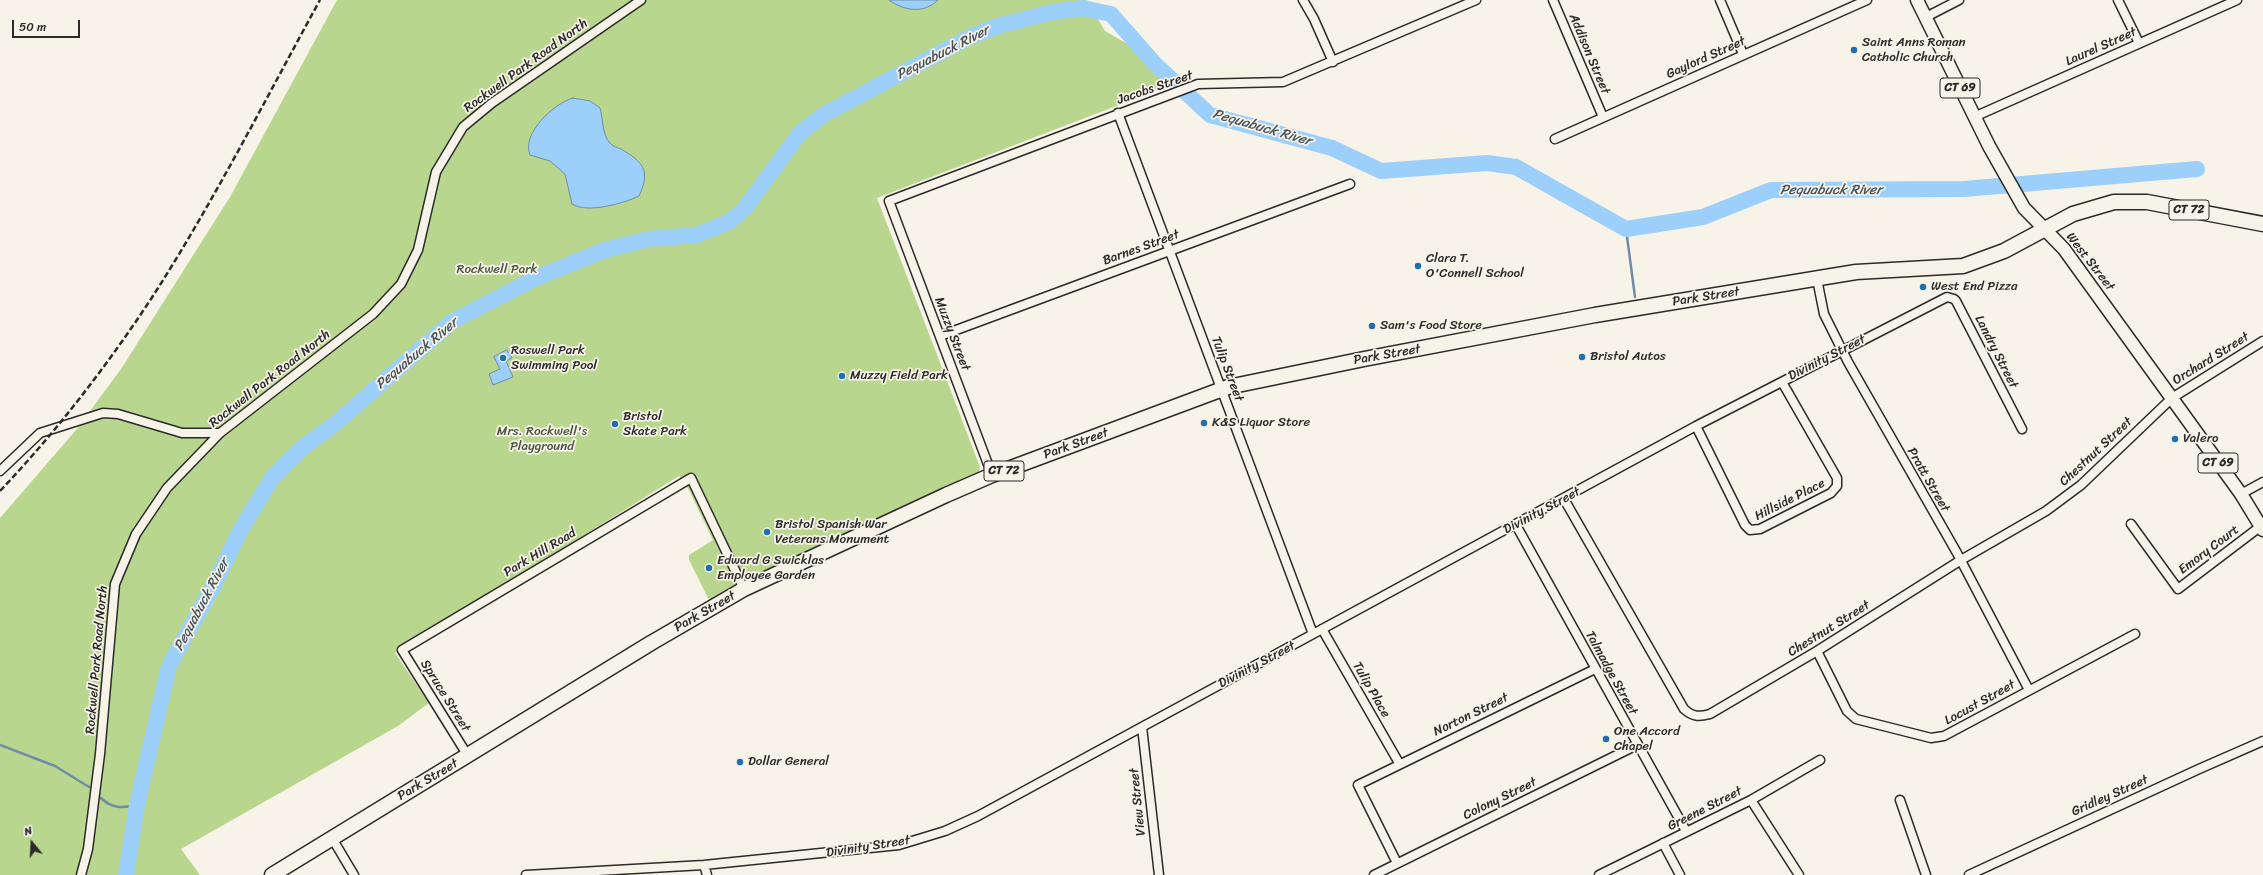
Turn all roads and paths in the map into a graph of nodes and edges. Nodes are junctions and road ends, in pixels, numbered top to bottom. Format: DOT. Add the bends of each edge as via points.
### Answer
graph roads {
  1 [pos="641,0"];
  2 [pos="1303,0"];
  3 [pos="1476,0"];
  4 [pos="1553,0"];
  5 [pos="1720,0"];
  6 [pos="1867,0"];
  7 [pos="1917,0"];
  8 [pos="1960,0"];
  9 [pos="2118,0"];
  10 [pos="2237,0"];
  11 [pos="1926,17"];
  12 [pos="2139,43"];
  13 [pos="1743,54"];
  14 [pos="1333,62"];
  15 [pos="1118,113"];
  16 [pos="1603,117"];
  17 [pos="1974,117"];
  18 [pos="1555,139"];
  19 [pos="1350,184"];
  20 [pos="889,201"];
  21 [pos="2263,224"];
  22 [pos="2043,228"];
  23 [pos="1168,250"];
  24 [pos="1817,279"];
  25 [pos="1941,299"];
  26 [pos="940,336"];
  27 [pos="2263,341"];
  28 [pos="1842,350"];
  29 [pos="1782,382"];
  30 [pos="1222,390"];
  31 [pos="2172,398"];
  32 [pos="1696,426"];
  33 [pos="2022,429"];
  34 [pos="220,432"];
  35 [pos="0,471"];
  36 [pos="992,475"];
  37 [pos="2263,482"];
  38 [pos="2240,494"];
  39 [pos="1564,499"];
  40 [pos="2131,524"];
  41 [pos="1516,525"];
  42 [pos="2262,528"];
  43 [pos="1961,560"];
  44 [pos="744,589"];
  45 [pos="1322,629"];
  46 [pos="1313,634"];
  47 [pos="2134,634"];
  48 [pos="402,650"];
  49 [pos="1817,651"];
  50 [pos="1595,669"];
  51 [pos="2028,690"];
  52 [pos="1142,727"];
  53 [pos="2263,742"];
  54 [pos="1637,745"];
  55 [pos="468,756"];
  56 [pos="1820,760"];
  57 [pos="1399,763"];
  58 [pos="1751,800"];
  59 [pos="1900,800"];
  60 [pos="1686,832"];
  61 [pos="332,838"];
  62 [pos="1664,843"];
  63 [pos="1397,863"];
  64 [pos="704,865"];
  65 [pos="81,875"];
  66 [pos="272,875"];
  67 [pos="354,875"];
  68 [pos="526,875"];
  69 [pos="707,875"];
  70 [pos="1159,875"];
  71 [pos="1374,875"];
  72 [pos="1599,875"];
  73 [pos="1680,875"];
  74 [pos="1798,875"];
  75 [pos="1926,875"];
  76 [pos="1969,875"];
  1 -- 34 [label="street, Rockwell Park Road North" via="492,103 463,126 436,172 418,250 401,284 373,314"];
  2 -- 14 [label="street"];
  3 -- 14 [label="street, Jacobs Street"];
  4 -- 16 [label="street, Addison Street"];
  5 -- 13 [label="street"];
  6 -- 13 [label="street, Gaylord Street"];
  7 -- 11 [label="main road, West Street / CT 69"];
  8 -- 11 [label="street"];
  9 -- 12 [label="street"];
  10 -- 12 [label="street, Laurel Street"];
  11 -- 17 [label="main road, West Street / CT 69"];
  12 -- 17 [label="street, Laurel Street"];
  13 -- 16 [label="street, Gaylord Street"];
  14 -- 15 [label="street, Jacobs Street" via="1283,82 1198,84"];
  15 -- 20 [label="street, Jacobs Street"];
  15 -- 23 [label="street, Tulip Street"];
  16 -- 18 [label="street, Gaylord Street"];
  17 -- 22 [label="main road, West Street / CT 69" via="2016,196"];
  19 -- 23 [label="street, Barnes Street"];
  20 -- 26 [label="street, Muzzy Street"];
  21 -- 22 [label="highway, CT 72" via="2131,201 2090,207"];
  22 -- 24 [label="highway, Park Street / CT 72" via="2004,251 1970,265 1941,269 1877,270"];
  22 -- 31 [label="main road, West Street / CT 69" via="2064,249"];
  23 -- 26 [label="street, Barnes Street"];
  23 -- 30 [label="street, Tulip Street"];
  24 -- 28 [label="street, Pratt Street" via="1820,304"];
  24 -- 30 [label="highway, Park Street / CT 72" via="1595,314 1364,359"];
  25 -- 28 [label="street, Divinity Street"];
  25 -- 33 [label="street, Landry Street" via="1954,299"];
  26 -- 36 [label="street, Muzzy Street"];
  27 -- 31 [label="street, Orchard Street"];
  28 -- 29 [label="street, Divinity Street"];
  28 -- 43 [label="street, Pratt Street"];
  29 -- 32 [label="street, Divinity Street"];
  29 -- 32 [label="street, Hillside Place" via="1837,478 1838,486 1831,493 1760,529 1750,530 1745,525"];
  30 -- 36 [label="highway, Park Street / CT 72"];
  30 -- 46 [label="street, Tulip Street"];
  31 -- 38 [label="main road, West Street / CT 69"];
  31 -- 43 [label="street, Chestnut Street" via="2081,485 2046,511"];
  32 -- 39 [label="street, Divinity Street"];
  34 -- 35 [label="street" via="182,433 118,414 104,413 40,433"];
  34 -- 65 [label="street, Rockwell Park Road North" via="166,488 136,534 115,584 100,754 88,849"];
  36 -- 44 [label="highway, Park Street / CT 72"];
  37 -- 38 [label="street"];
  38 -- 42 [label="main road, West Street / CT 69"];
  39 -- 41 [label="street, Divinity Street"];
  39 -- 49 [label="street, Chestnut Street" via="1684,709 1694,716 1710,714"];
  40 -- 42 [label="street, Emory Court" via="2178,589"];
  41 -- 45 [label="street, Divinity Street"];
  41 -- 50 [label="street, Talmadge Street"];
  43 -- 49 [label="street, Chestnut Street"];
  43 -- 51 [label="street, Pratt Street"];
  44 -- 48 [label="street, Park Hill Road" via="691,478"];
  44 -- 55 [label="highway, Park Street / CT 72"];
  45 -- 46 [label="street, Divinity Street"];
  45 -- 57 [label="street, Tulip Place"];
  46 -- 52 [label="street, Divinity Street"];
  47 -- 51 [label="street, Locust Street"];
  48 -- 55 [label="street, Spruce Street"];
  49 -- 51 [label="street, Locust Street" via="1847,711 1856,719 1932,738 1944,736"];
  50 -- 54 [label="street, Talmadge Street"];
  50 -- 57 [label="street, Norton Street"];
  52 -- 64 [label="street, Divinity Street" via="978,816 944,831 899,845"];
  52 -- 70 [label="street, View Street"];
  53 -- 76 [label="street, Gridley Street"];
  54 -- 60 [label="street, Talmadge Street"];
  54 -- 63 [label="street, Colony Street"];
  55 -- 61 [label="highway, Park Street / CT 72"];
  56 -- 58 [label="street, Greene Street"];
  57 -- 63 [label="street, Norton Street" via="1358,785"];
  58 -- 60 [label="street, Greene Street"];
  58 -- 74 [label="street"];
  59 -- 75 [label="street"];
  60 -- 62 [label="street, Greene Street"];
  61 -- 66 [label="highway, Park Street / CT 72"];
  61 -- 67 [label="street"];
  62 -- 72 [label="street, Greene Street"];
  62 -- 73 [label="street"];
  63 -- 71 [label="street, Colony Street"];
  64 -- 68 [label="street, Divinity Street"];
  64 -- 69 [label="street"];
}
